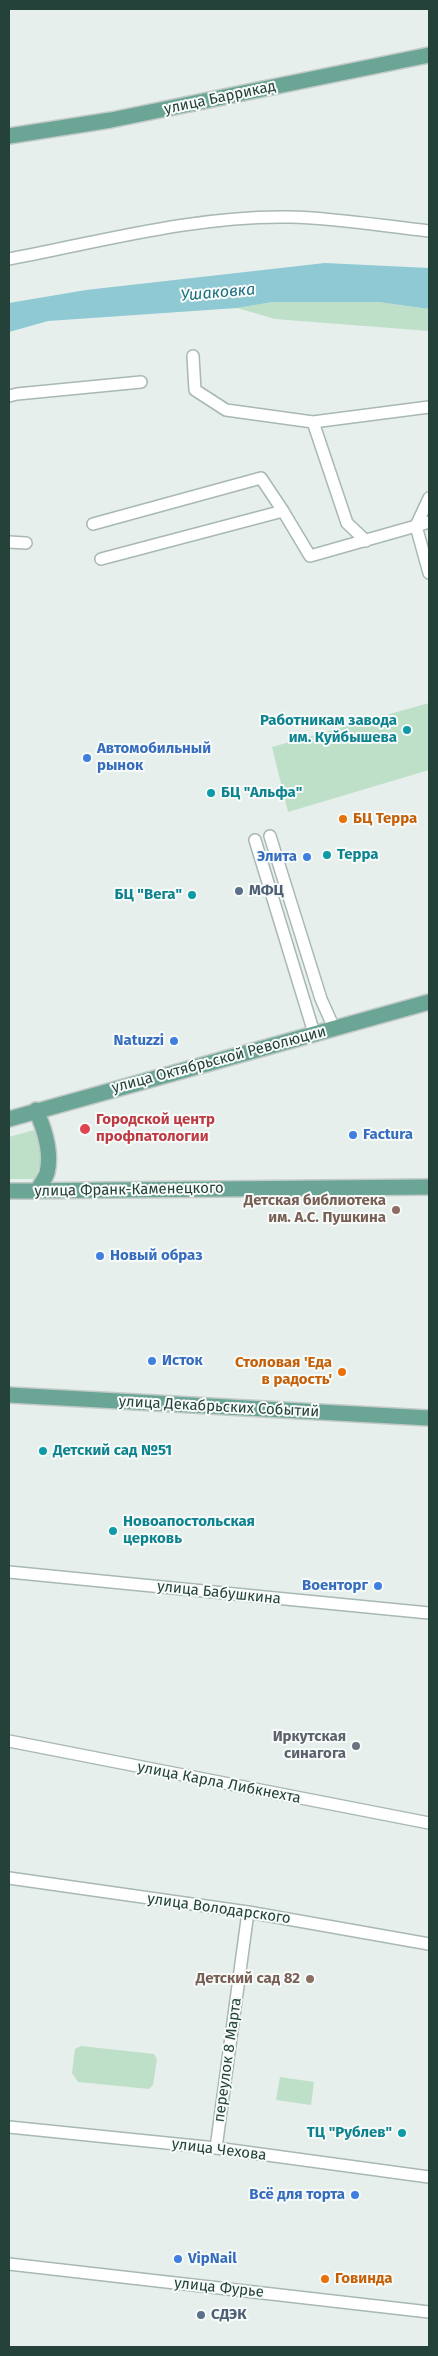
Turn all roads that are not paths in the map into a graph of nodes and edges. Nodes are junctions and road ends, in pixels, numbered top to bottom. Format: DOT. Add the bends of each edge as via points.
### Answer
graph roads {
  1 [pos="429,55"];
  2 [pos="9,136"];
  3 [pos="429,231"];
  4 [pos="9,259"];
  5 [pos="194,356"];
  6 [pos="141,382"];
  7 [pos="9,396"];
  8 [pos="429,407"];
  9 [pos="313,422"];
  10 [pos="429,498"];
  11 [pos="283,512"];
  12 [pos="429,522"];
  13 [pos="93,524"];
  14 [pos="416,526"];
  15 [pos="366,541"];
  16 [pos="101,559"];
  17 [pos="429,573"];
  18 [pos="270,836"];
  19 [pos="255,840"];
  20 [pos="429,1002"];
  21 [pos="334,1028"];
  22 [pos="314,1034"];
  23 [pos="36,1110"];
  24 [pos="9,1118"];
  25 [pos="429,1187"];
  26 [pos="37,1191"];
  27 [pos="9,1192"];
  28 [pos="9,1395"];
  29 [pos="429,1418"];
  30 [pos="9,1572"];
  31 [pos="429,1613"];
  32 [pos="9,1741"];
  33 [pos="429,1823"];
  34 [pos="9,1878"];
  35 [pos="248,1912"];
  36 [pos="429,1944"];
  37 [pos="9,2127"];
  38 [pos="216,2148"];
  39 [pos="429,2177"];
  40 [pos="9,2264"];
  41 [pos="429,2312"];
  1 -- 2 [label="main road, улица Баррикад" via="111,120"];
  3 -- 4 [label="street" via="322,219 246,219 176,228"];
  5 -- 9 [label="street" via="195,390 226,410"];
  6 -- 7 [label="street"];
  8 -- 9 [label="street"];
  9 -- 15 [label="street" via="347,523"];
  10 -- 14 [label="street"];
  11 -- 13 [label="street" via="261,478"];
  11 -- 15 [label="street" via="310,556"];
  11 -- 16 [label="street"];
  12 -- 14 [label="street"];
  14 -- 15 [label="street"];
  14 -- 17 [label="street"];
  18 -- 21 [label="street" via="321,999"];
  19 -- 22 [label="street"];
  20 -- 21 [label="main road, улица Октябрьской Революции"];
  21 -- 22 [label="main road, улица Октябрьской Революции"];
  22 -- 23 [label="main road, улица Октябрьской Революции"];
  23 -- 24 [label="main road, улица Октябрьской Революции"];
  23 -- 26 [label="main road" via="48,1150 47,1173"];
  25 -- 26 [label="main road, улица Франк-Каменецкого"];
  26 -- 27 [label="main road, улица Франк-Каменецкого"];
  28 -- 29 [label="main road, улица Декабрьских Событий"];
  30 -- 31 [label="street, улица Бабушкина"];
  32 -- 33 [label="street, улица Карла Либкнехта"];
  34 -- 35 [label="street, улица Володарского"];
  35 -- 36 [label="street, улица Володарского"];
  35 -- 38 [label="street, переулок 8 Марта"];
  37 -- 38 [label="street, улица Чехова"];
  38 -- 39 [label="street, улица Чехова"];
  40 -- 41 [label="street, улица Фурье"];
}
